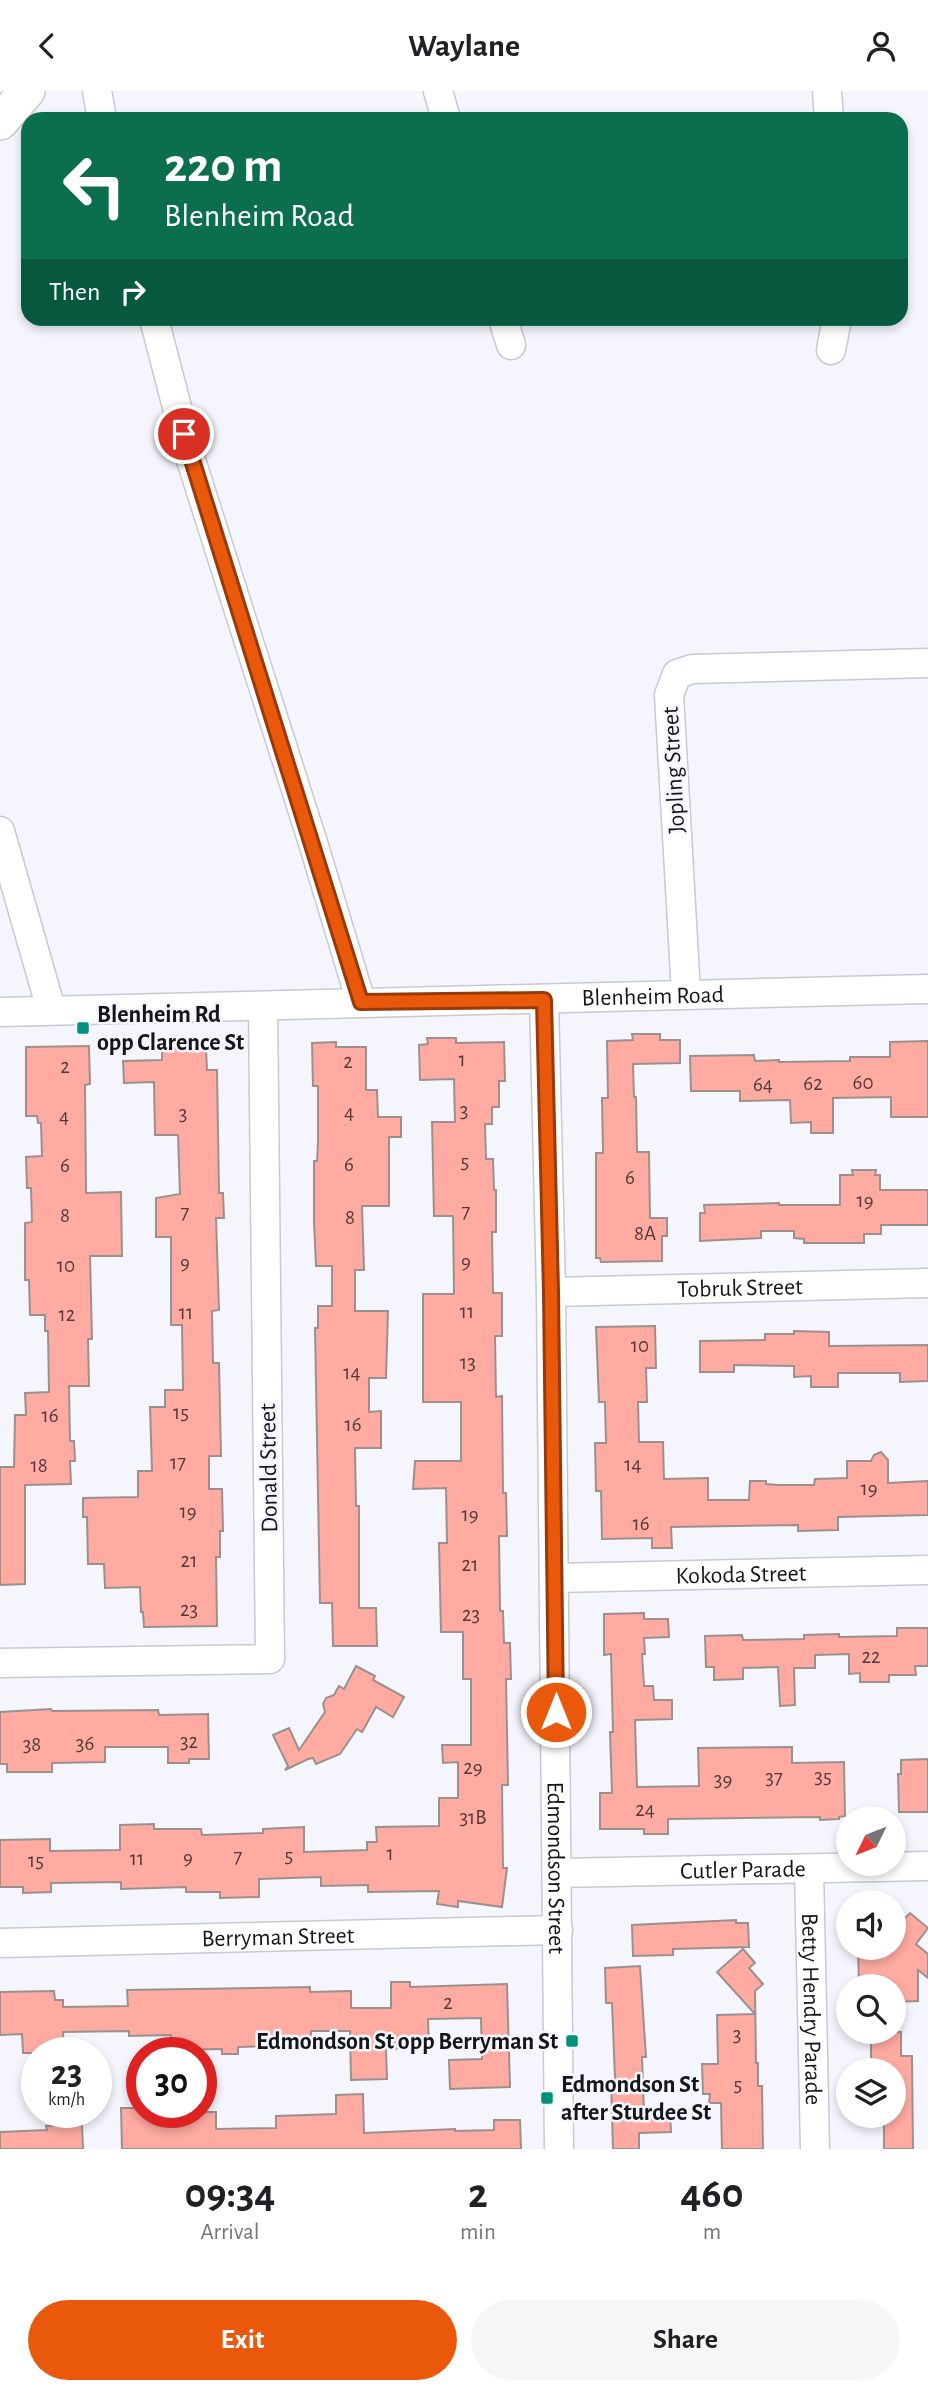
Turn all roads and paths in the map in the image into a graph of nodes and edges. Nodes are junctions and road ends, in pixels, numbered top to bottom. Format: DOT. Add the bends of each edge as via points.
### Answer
graph roads {
  1 [pos="27,91"];
  2 [pos="438,91"];
  3 [pos="827,91"];
  4 [pos="0,103"];
  5 [pos="444,112"];
  6 [pos="828,112"];
  7 [pos="0,122"];
  8 [pos="156,326"];
  9 [pos="836,326"];
  10 [pos="831,350"];
  11 [pos="928,663"];
  12 [pos="0,831"];
  13 [pos="928,989"];
  14 [pos="686,993"];
  15 [pos="544,1000"];
  16 [pos="361,1002"];
  17 [pos="263,1006"];
  18 [pos="51,1009"];
  19 [pos="0,1012"];
  20 [pos="928,1283"];
  21 [pos="551,1292"];
  22 [pos="928,1570"];
  23 [pos="555,1578"];
  24 [pos="0,1663"];
  25 [pos="928,1866"];
  26 [pos="809,1869"];
  27 [pos="557,1873"];
  28 [pos="558,1930"];
  29 [pos="0,1943"];
  30 [pos="559,2149"];
  31 [pos="815,2149"];
  1 -- 4 [label="street"];
  1 -- 7 [label="main road"];
  2 -- 5 [label="street"];
  3 -- 6 [label="street"];
  8 -- 16 [label="street" via="190,457"];
  9 -- 10 [label="street"];
  11 -- 14 [label="street, Jopling Street" via="692,669 677,674 669,695"];
  12 -- 18 [label="street"];
  13 -- 14 [label="street, Blenheim Road"];
  14 -- 15 [label="street, Blenheim Road"];
  15 -- 16 [label="street, Blenheim Road"];
  15 -- 21 [label="street, Edmondson Street"];
  16 -- 17 [label="street, Blenheim Road"];
  17 -- 18 [label="street, Blenheim Road"];
  17 -- 24 [label="street, Donald Street" via="270,1659"];
  18 -- 19 [label="street, Blenheim Road"];
  20 -- 21 [label="street, Tobruk Street"];
  21 -- 23 [label="street, Edmondson Street"];
  22 -- 23 [label="street, Kokoda Street"];
  23 -- 27 [label="street, Edmondson Street"];
  25 -- 26 [label="street, Cutler Parade"];
  26 -- 27 [label="street, Cutler Parade"];
  26 -- 31 [label="street, Betty Hendry Parade"];
  27 -- 28 [label="street, Edmondson Street"];
  28 -- 29 [label="street, Berryman Street"];
  28 -- 30 [label="street, Edmondson Street"];
}
